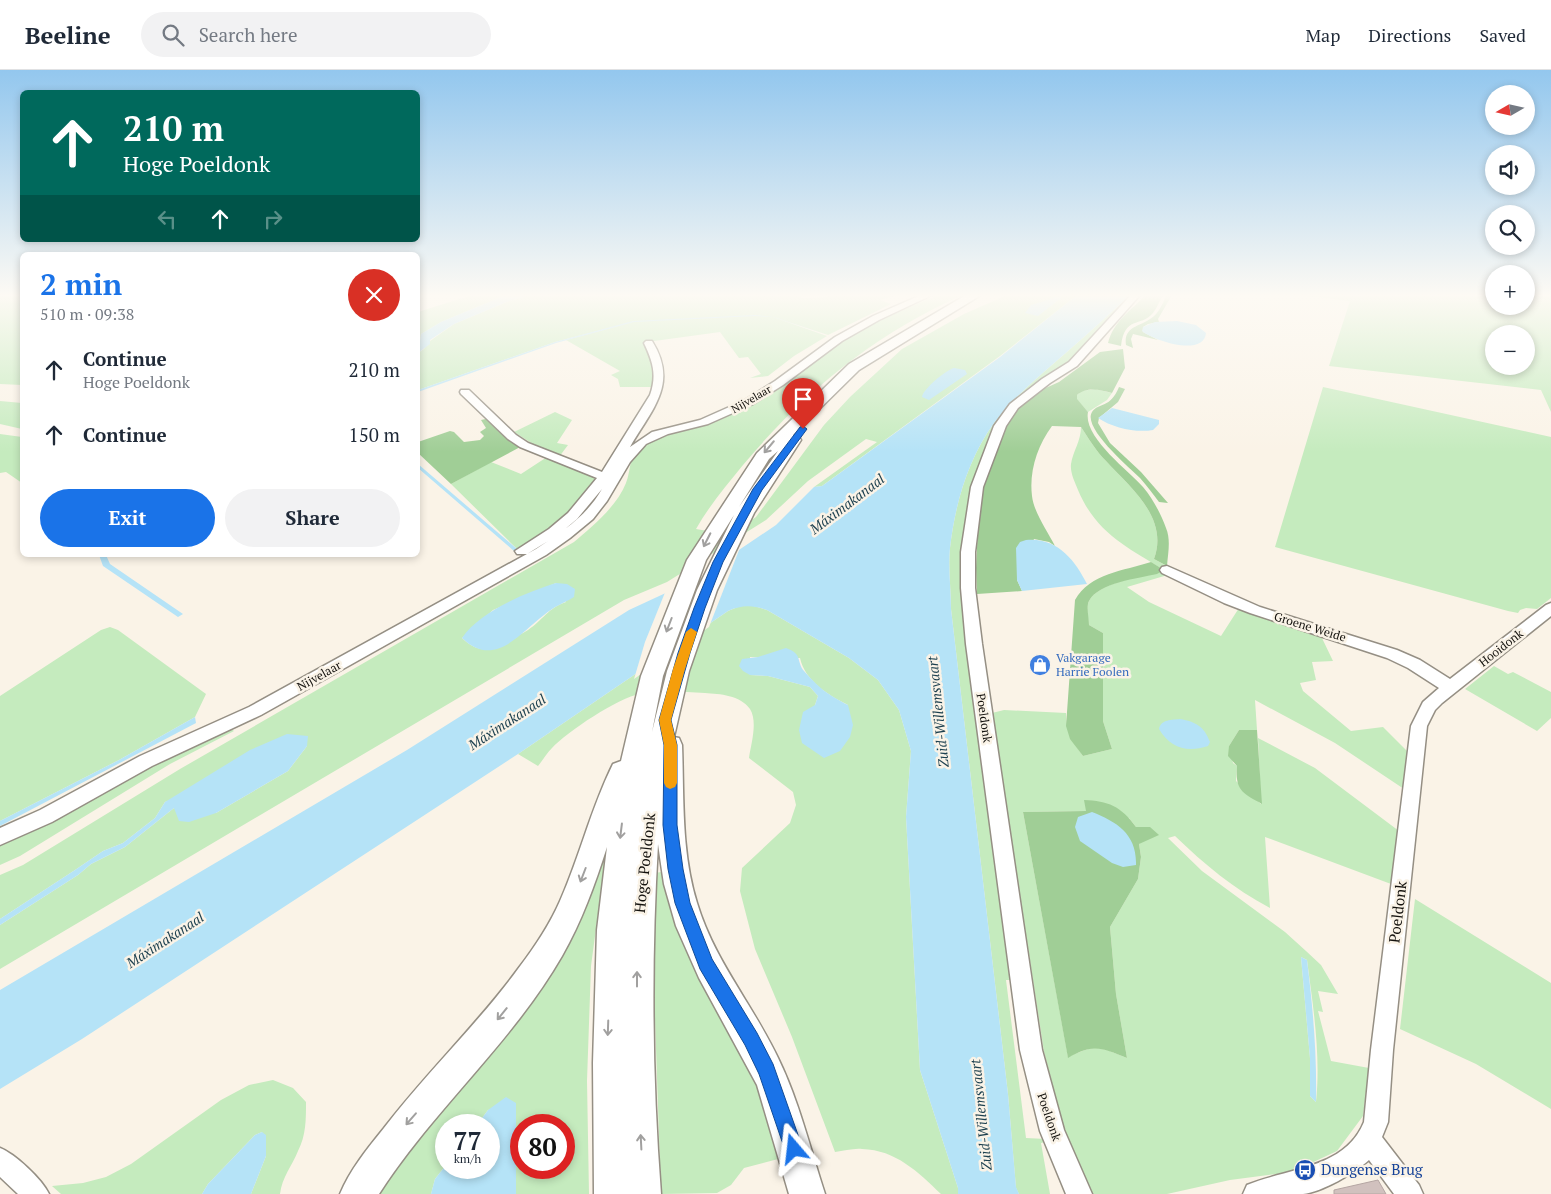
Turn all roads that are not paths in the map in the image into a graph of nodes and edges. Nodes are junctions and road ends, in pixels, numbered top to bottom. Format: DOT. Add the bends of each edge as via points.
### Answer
graph roads {
  1 [pos="651,347"];
  2 [pos="826,347"];
  3 [pos="879,347"];
  4 [pos="897,347"];
  5 [pos="1088,347"];
  6 [pos="465,392"];
  7 [pos="628,436"];
  8 [pos="643,441"];
  9 [pos="609,478"];
  10 [pos="522,550"];
  11 [pos="1168,570"];
  12 [pos="1551,608"];
  13 [pos="1451,687"];
  14 [pos="665,720"];
  15 [pos="634,748"];
  16 [pos="0,837"];
  17 [pos="1369,1140"];
  18 [pos="4,1164"];
  19 [pos="633,1193"];
  20 [pos="36,1194"];
  21 [pos="358,1194"];
  22 [pos="807,1194"];
  23 [pos="1079,1194"];
  24 [pos="1256,1194"];
  25 [pos="1410,1194"];
  1 -- 7 [label="street, Nijvelaar" via="661,372 660,382"];
  2 -- 8 [label="street, Nijvelaar" via="747,403 703,422 656,434"];
  3 -- 15 [label="highway, Hoge Poeldonk, one-way" via="812,402 769,447 720,515 667,628 646,693"];
  4 -- 14 [label="highway, Hoge Poeldonk" via="855,378 810,420 757,489 727,544 699,608"];
  5 -- 23 [label="street, Poeldonk" via="1073,364 1046,381 1006,416 991,446 977,487 968,552 974,644 1031,1050 1052,1131"];
  6 -- 9 [label="street" via="524,445"];
  7 -- 8 [label="street"];
  7 -- 9 [label="street, Nijvelaar"];
  8 -- 9 [label="street, Nijvelaar"];
  9 -- 10 [label="street, Nijvelaar" via="558,529"];
  9 -- 16 [label="street, Nijvelaar" via="600,502 583,522 541,552 255,711 146,761 46,816"];
  11 -- 13 [label="street, Groene Weide" via="1246,607 1392,654"];
  12 -- 13 [label="street, Hooidonk"];
  13 -- 17 [label="street, Poeldonk" via="1429,706 1419,726 1376,1122"];
  19 -- 14 [label="highway, Hoge Poeldonk, one-way" via="637,961 646,838"];
  14 -- 22 [label="highway" via="670,745 670,825 683,903 705,964 767,1070"];
  15 -- 19 [label="highway, Hoge Poeldonk, one-way" via="620,836 610,964 607,1077"];
  15 -- 21 [label="highway, one-way" via="612,793 573,902 552,945 484,1038 402,1129"];
  17 -- 24 [label="street, Poeldonk" via="1359,1153 1316,1178"];
  17 -- 25 [label="street"];
  18 -- 20 [label="street"];
}
